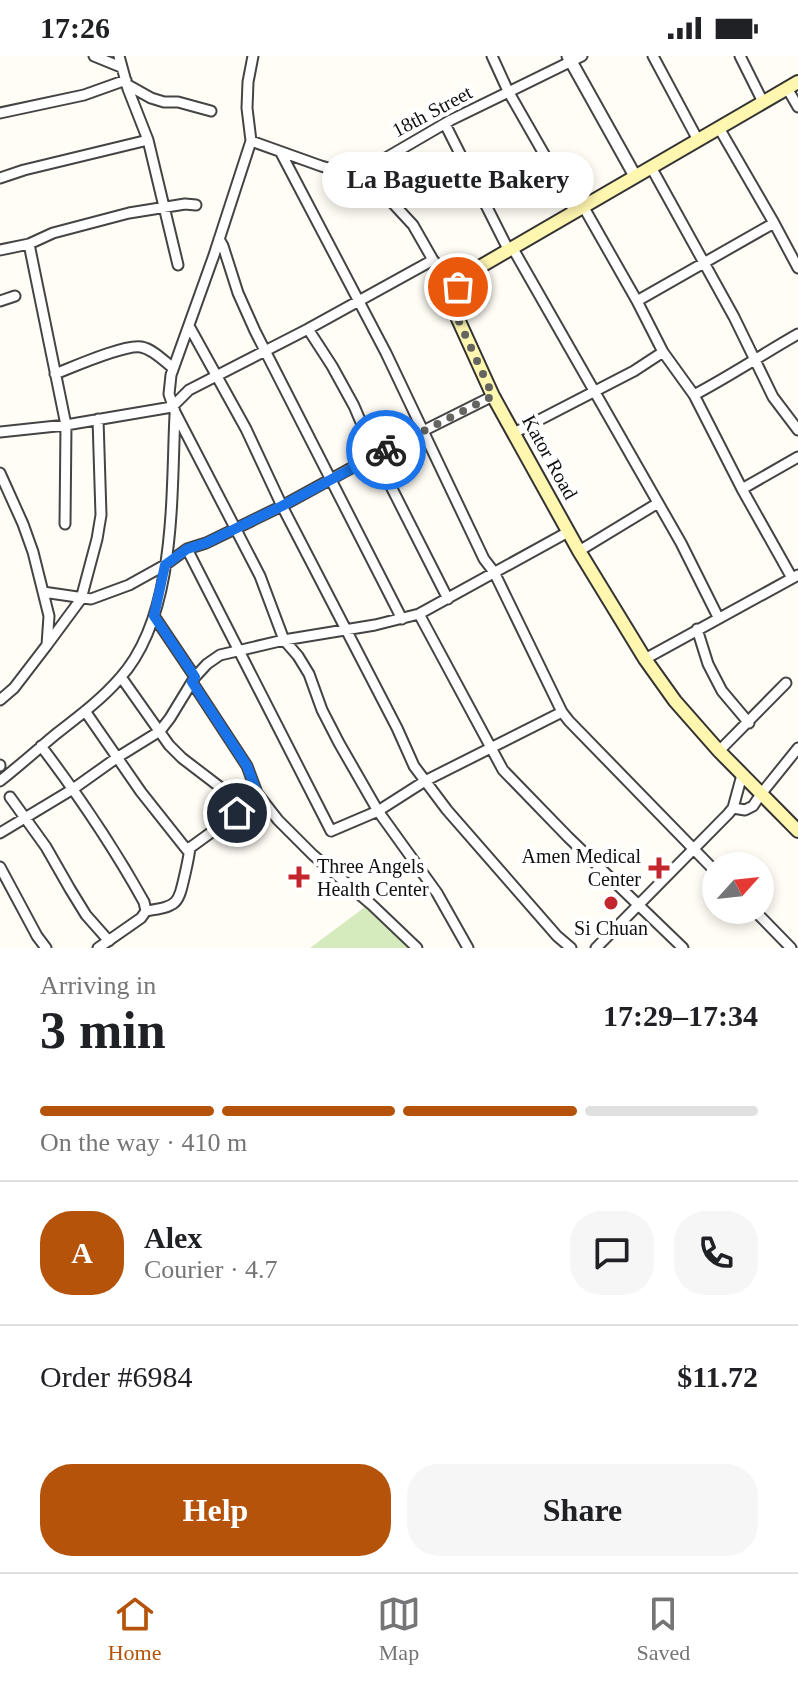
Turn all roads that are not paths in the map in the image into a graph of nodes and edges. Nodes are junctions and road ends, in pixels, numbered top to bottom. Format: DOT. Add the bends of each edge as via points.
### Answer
graph roads {
  1 [pos="94,56"];
  2 [pos="253,56"];
  3 [pos="492,56"];
  4 [pos="653,56"];
  5 [pos="740,56"];
  6 [pos="573,58"];
  7 [pos="120,61"];
  8 [pos="126,82"];
  9 [pos="793,85"];
  10 [pos="508,91"];
  11 [pos="763,102"];
  12 [pos="798,107"];
  13 [pos="211,111"];
  14 [pos="0,113"];
  15 [pos="445,124"];
  16 [pos="719,128"];
  17 [pos="148,140"];
  18 [pos="698,140"];
  19 [pos="251,141"];
  20 [pos="281,153"];
  21 [pos="651,167"];
  22 [pos="363,171"];
  23 [pos="635,176"];
  24 [pos="0,178"];
  25 [pos="196,205"];
  26 [pos="165,207"];
  27 [pos="579,209"];
  28 [pos="774,223"];
  29 [pos="219,239"];
  30 [pos="29,244"];
  31 [pos="510,248"];
  32 [pos="0,250"];
  33 [pos="433,260"];
  34 [pos="797,262"];
  35 [pos="704,264"];
  36 [pos="178,265"];
  37 [pos="458,287"];
  38 [pos="15,296"];
  39 [pos="357,300"];
  40 [pos="0,301"];
  41 [pos="637,301"];
  42 [pos="189,326"];
  43 [pos="308,329"];
  44 [pos="798,334"];
  45 [pos="265,350"];
  46 [pos="663,352"];
  47 [pos="753,359"];
  48 [pos="173,368"];
  49 [pos="55,374"];
  50 [pos="216,376"];
  51 [pos="593,391"];
  52 [pos="694,395"];
  53 [pos="493,396"];
  54 [pos="173,409"];
  55 [pos="98,419"];
  56 [pos="66,425"];
  57 [pos="423,430"];
  58 [pos="798,430"];
  59 [pos="0,432"];
  60 [pos="514,433"];
  61 [pos="375,455"];
  62 [pos="798,457"];
  63 [pos="0,473"];
  64 [pos="331,479"];
  65 [pos="742,489"];
  66 [pos="658,503"];
  67 [pos="282,506"];
  68 [pos="65,524"];
  69 [pos="236,529"];
  70 [pos="568,532"];
  71 [pos="187,549"];
  72 [pos="579,551"];
  73 [pos="165,565"];
  74 [pos="494,572"];
  75 [pos="795,577"];
  76 [pos="43,592"];
  77 [pos="81,599"];
  78 [pos="448,599"];
  79 [pos="419,614"];
  80 [pos="154,616"];
  81 [pos="718,617"];
  82 [pos="402,619"];
  83 [pos="345,629"];
  84 [pos="697,629"];
  85 [pos="284,640"];
  86 [pos="47,645"];
  87 [pos="239,651"];
  88 [pos="645,659"];
  89 [pos="121,677"];
  90 [pos="194,679"];
  91 [pos="786,683"];
  92 [pos="0,700"];
  93 [pos="85,711"];
  94 [pos="562,712"];
  95 [pos="749,723"];
  96 [pos="160,731"];
  97 [pos="41,746"];
  98 [pos="491,747"];
  99 [pos="798,748"];
  100 [pos="719,751"];
  101 [pos="118,757"];
  102 [pos="742,775"];
  103 [pos="0,781"];
  104 [pos="425,781"];
  105 [pos="73,789"];
  106 [pos="257,793"];
  107 [pos="761,794"];
  108 [pos="10,797"];
  109 [pos="246,807"];
  110 [pos="733,808"];
  111 [pos="378,811"];
  112 [pos="25,818"];
  113 [pos="798,831"];
  114 [pos="0,833"];
  115 [pos="190,847"];
  116 [pos="694,849"];
  117 [pos="702,857"];
  118 [pos="0,867"];
  119 [pos="639,904"];
  120 [pos="146,911"];
  121 [pos="767,924"];
  122 [pos="798,939"];
  123 [pos="109,941"];
  124 [pos="46,948"];
  125 [pos="98,948"];
  126 [pos="417,948"];
  127 [pos="468,948"];
  128 [pos="571,948"];
  129 [pos="596,948"];
  130 [pos="683,948"];
  131 [pos="790,948"];
  1 -- 7 [label="street"];
  2 -- 19 [label="street" via="247,108"];
  3 -- 10 [label="street"];
  4 -- 18 [label="street"];
  5 -- 11 [label="street"];
  6 -- 10 [label="street, 18th Street"];
  6 -- 23 [label="street"];
  7 -- 8 [label="street"];
  8 -- 13 [label="street" via="151,98"];
  8 -- 14 [label="street"];
  8 -- 17 [label="street"];
  9 -- 11 [label="main road"];
  9 -- 12 [label="street"];
  10 -- 15 [label="street, 18th Street"];
  10 -- 27 [label="street"];
  11 -- 16 [label="main road"];
  15 -- 22 [label="street, 18th Street"];
  15 -- 31 [label="street"];
  16 -- 18 [label="main road"];
  16 -- 28 [label="street"];
  17 -- 24 [label="street"];
  17 -- 26 [label="street"];
  18 -- 21 [label="main road"];
  19 -- 20 [label="street"];
  19 -- 29 [label="street"];
  20 -- 22 [label="street" via="345,173"];
  20 -- 39 [label="street"];
  21 -- 23 [label="main road"];
  21 -- 35 [label="street"];
  22 -- 33 [label="street" via="413,225"];
  23 -- 27 [label="main road"];
  25 -- 26 [label="street"];
  26 -- 30 [label="street" via="93,221"];
  26 -- 36 [label="street"];
  27 -- 31 [label="main road"];
  27 -- 41 [label="street"];
  28 -- 34 [label="street"];
  28 -- 35 [label="street"];
  29 -- 42 [label="street"];
  29 -- 45 [label="street"];
  30 -- 32 [label="street"];
  30 -- 49 [label="street"];
  31 -- 37 [label="main road" via="464,276"];
  31 -- 51 [label="street"];
  33 -- 37 [label="street"];
  33 -- 39 [label="street"];
  35 -- 41 [label="street"];
  35 -- 47 [label="street"];
  37 -- 53 [label="main road, Kator Road" via="458,319"];
  38 -- 40 [label="street"];
  39 -- 43 [label="street"];
  39 -- 57 [label="street"];
  41 -- 46 [label="street"];
  42 -- 48 [label="street"];
  42 -- 50 [label="street"];
  43 -- 45 [label="street"];
  43 -- 61 [label="street" via="354,406"];
  44 -- 47 [label="street"];
  45 -- 50 [label="street"];
  45 -- 64 [label="street"];
  46 -- 51 [label="street"];
  46 -- 52 [label="street"];
  47 -- 52 [label="street"];
  47 -- 58 [label="street"];
  48 -- 49 [label="street" via="140,347"];
  48 -- 54 [label="street"];
  49 -- 56 [label="street"];
  50 -- 54 [label="street" via="189,390"];
  50 -- 67 [label="street"];
  51 -- 60 [label="street"];
  51 -- 66 [label="street"];
  52 -- 65 [label="street"];
  53 -- 57 [label="street"];
  53 -- 60 [label="main road, Kator Road"];
  54 -- 55 [label="street"];
  54 -- 69 [label="street"];
  54 -- 73 [label="street"];
  55 -- 56 [label="street"];
  55 -- 77 [label="street" via="101,515"];
  56 -- 59 [label="street"];
  56 -- 68 [label="street"];
  57 -- 61 [label="street"];
  57 -- 74 [label="street"];
  60 -- 70 [label="main road, Kator Road"];
  61 -- 64 [label="street"];
  61 -- 78 [label="street"];
  62 -- 65 [label="street"];
  63 -- 76 [label="street" via="23,524"];
  64 -- 67 [label="street"];
  64 -- 82 [label="street"];
  65 -- 75 [label="street"];
  66 -- 72 [label="street"];
  66 -- 81 [label="street"];
  67 -- 69 [label="street"];
  67 -- 83 [label="street"];
  69 -- 71 [label="street"];
  69 -- 85 [label="street"];
  70 -- 72 [label="main road, Kator Road"];
  70 -- 74 [label="street"];
  71 -- 73 [label="street"];
  71 -- 87 [label="street"];
  72 -- 88 [label="main road, Kator Road"];
  73 -- 77 [label="street" via="110,593"];
  73 -- 80 [label="street"];
  74 -- 78 [label="street"];
  74 -- 94 [label="street"];
  75 -- 81 [label="street"];
  76 -- 77 [label="street"];
  76 -- 86 [label="street" via="49,616"];
  77 -- 86 [label="street"];
  78 -- 79 [label="street"];
  79 -- 82 [label="street"];
  79 -- 98 [label="street"];
  80 -- 89 [label="street"];
  80 -- 90 [label="street"];
  81 -- 84 [label="street"];
  82 -- 83 [label="street"];
  83 -- 85 [label="street"];
  83 -- 104 [label="street"];
  84 -- 88 [label="street"];
  84 -- 95 [label="street" via="722,691"];
  85 -- 87 [label="street"];
  85 -- 111 [label="street" via="309,674 322,710"];
  86 -- 92 [label="street"];
  87 -- 90 [label="street" via="220,655"];
  87 -- 111 [label="street" via="331,831"];
  88 -- 100 [label="main road, Kator Road"];
  89 -- 93 [label="street"];
  89 -- 96 [label="street"];
  90 -- 96 [label="street"];
  90 -- 106 [label="street" via="247,766"];
  91 -- 95 [label="street"];
  93 -- 97 [label="street"];
  93 -- 101 [label="street"];
  94 -- 98 [label="street"];
  94 -- 116 [label="street"];
  95 -- 100 [label="street"];
  96 -- 101 [label="street"];
  96 -- 109 [label="street" via="182,758"];
  97 -- 103 [label="street"];
  97 -- 105 [label="street"];
  98 -- 104 [label="street"];
  98 -- 119 [label="street" via="503,770"];
  99 -- 107 [label="street"];
  100 -- 102 [label="main road, Kator Road"];
  101 -- 105 [label="street"];
  101 -- 115 [label="street" via="187,850"];
  102 -- 107 [label="main road, Kator Road"];
  102 -- 110 [label="street"];
  104 -- 111 [label="street"];
  104 -- 128 [label="street"];
  105 -- 112 [label="street"];
  105 -- 120 [label="street" via="126,869"];
  106 -- 109 [label="street"];
  106 -- 126 [label="street" via="296,839"];
  107 -- 110 [label="street" via="750,809"];
  107 -- 113 [label="main road, Kator Road"];
  108 -- 112 [label="street"];
  109 -- 115 [label="street"];
  110 -- 116 [label="street"];
  111 -- 127 [label="street" via="437,893"];
  112 -- 114 [label="street"];
  112 -- 123 [label="street" via="86,915"];
  115 -- 120 [label="street" via="176,903"];
  116 -- 117 [label="street"];
  116 -- 119 [label="street"];
  118 -- 124 [label="street"];
  119 -- 129 [label="street"];
  119 -- 130 [label="street"];
  120 -- 123 [label="street"];
  121 -- 131 [label="street"];
  122 -- 131 [label="street"];
  123 -- 125 [label="street"];
}
